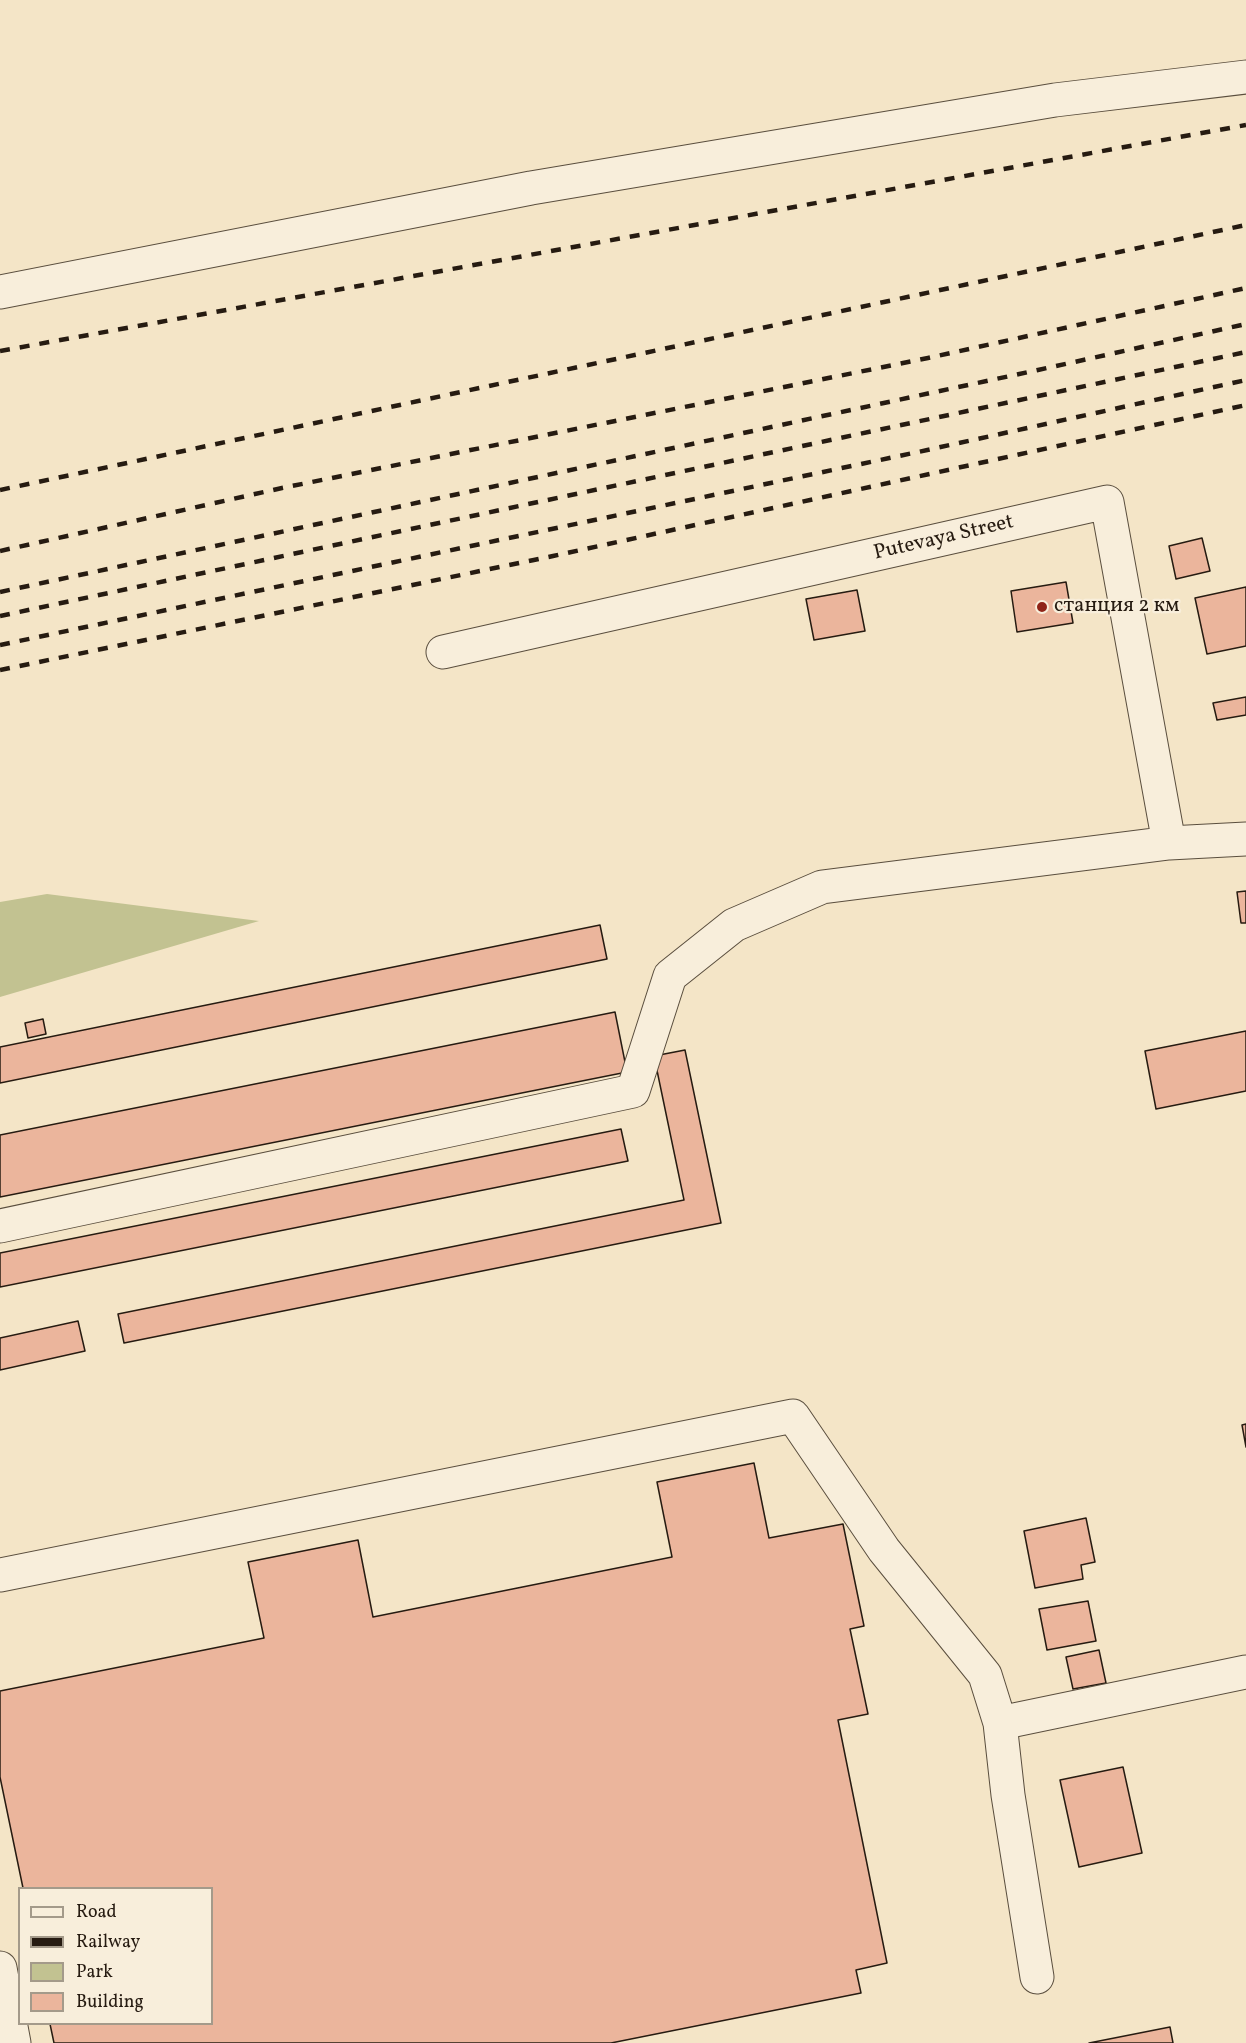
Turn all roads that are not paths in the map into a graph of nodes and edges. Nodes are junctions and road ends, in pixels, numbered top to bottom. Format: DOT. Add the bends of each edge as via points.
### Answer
graph roads {
  1 [pos="1246,76"];
  2 [pos="0,292"];
  3 [pos="444,652"];
  4 [pos="1246,839"];
  5 [pos="1168,843"];
  6 [pos="0,1227"];
  7 [pos="0,1575"];
  8 [pos="1246,1672"];
  9 [pos="1000,1723"];
  10 [pos="0,1968"];
  11 [pos="1037,1977"];
  12 [pos="14,2043"];
  1 -- 2 [label="street" via="1054,100 531,188"];
  3 -- 5 [label="street, Putevaya Street" via="1107,502"];
  4 -- 5 [label="street"];
  5 -- 6 [label="street" via="822,887 734,925 670,975 633,1091"];
  7 -- 9 [label="street" via="793,1416 884,1550 985,1675"];
  8 -- 9 [label="street"];
  9 -- 11 [label="street"];
  10 -- 12 [label="street"];
}
